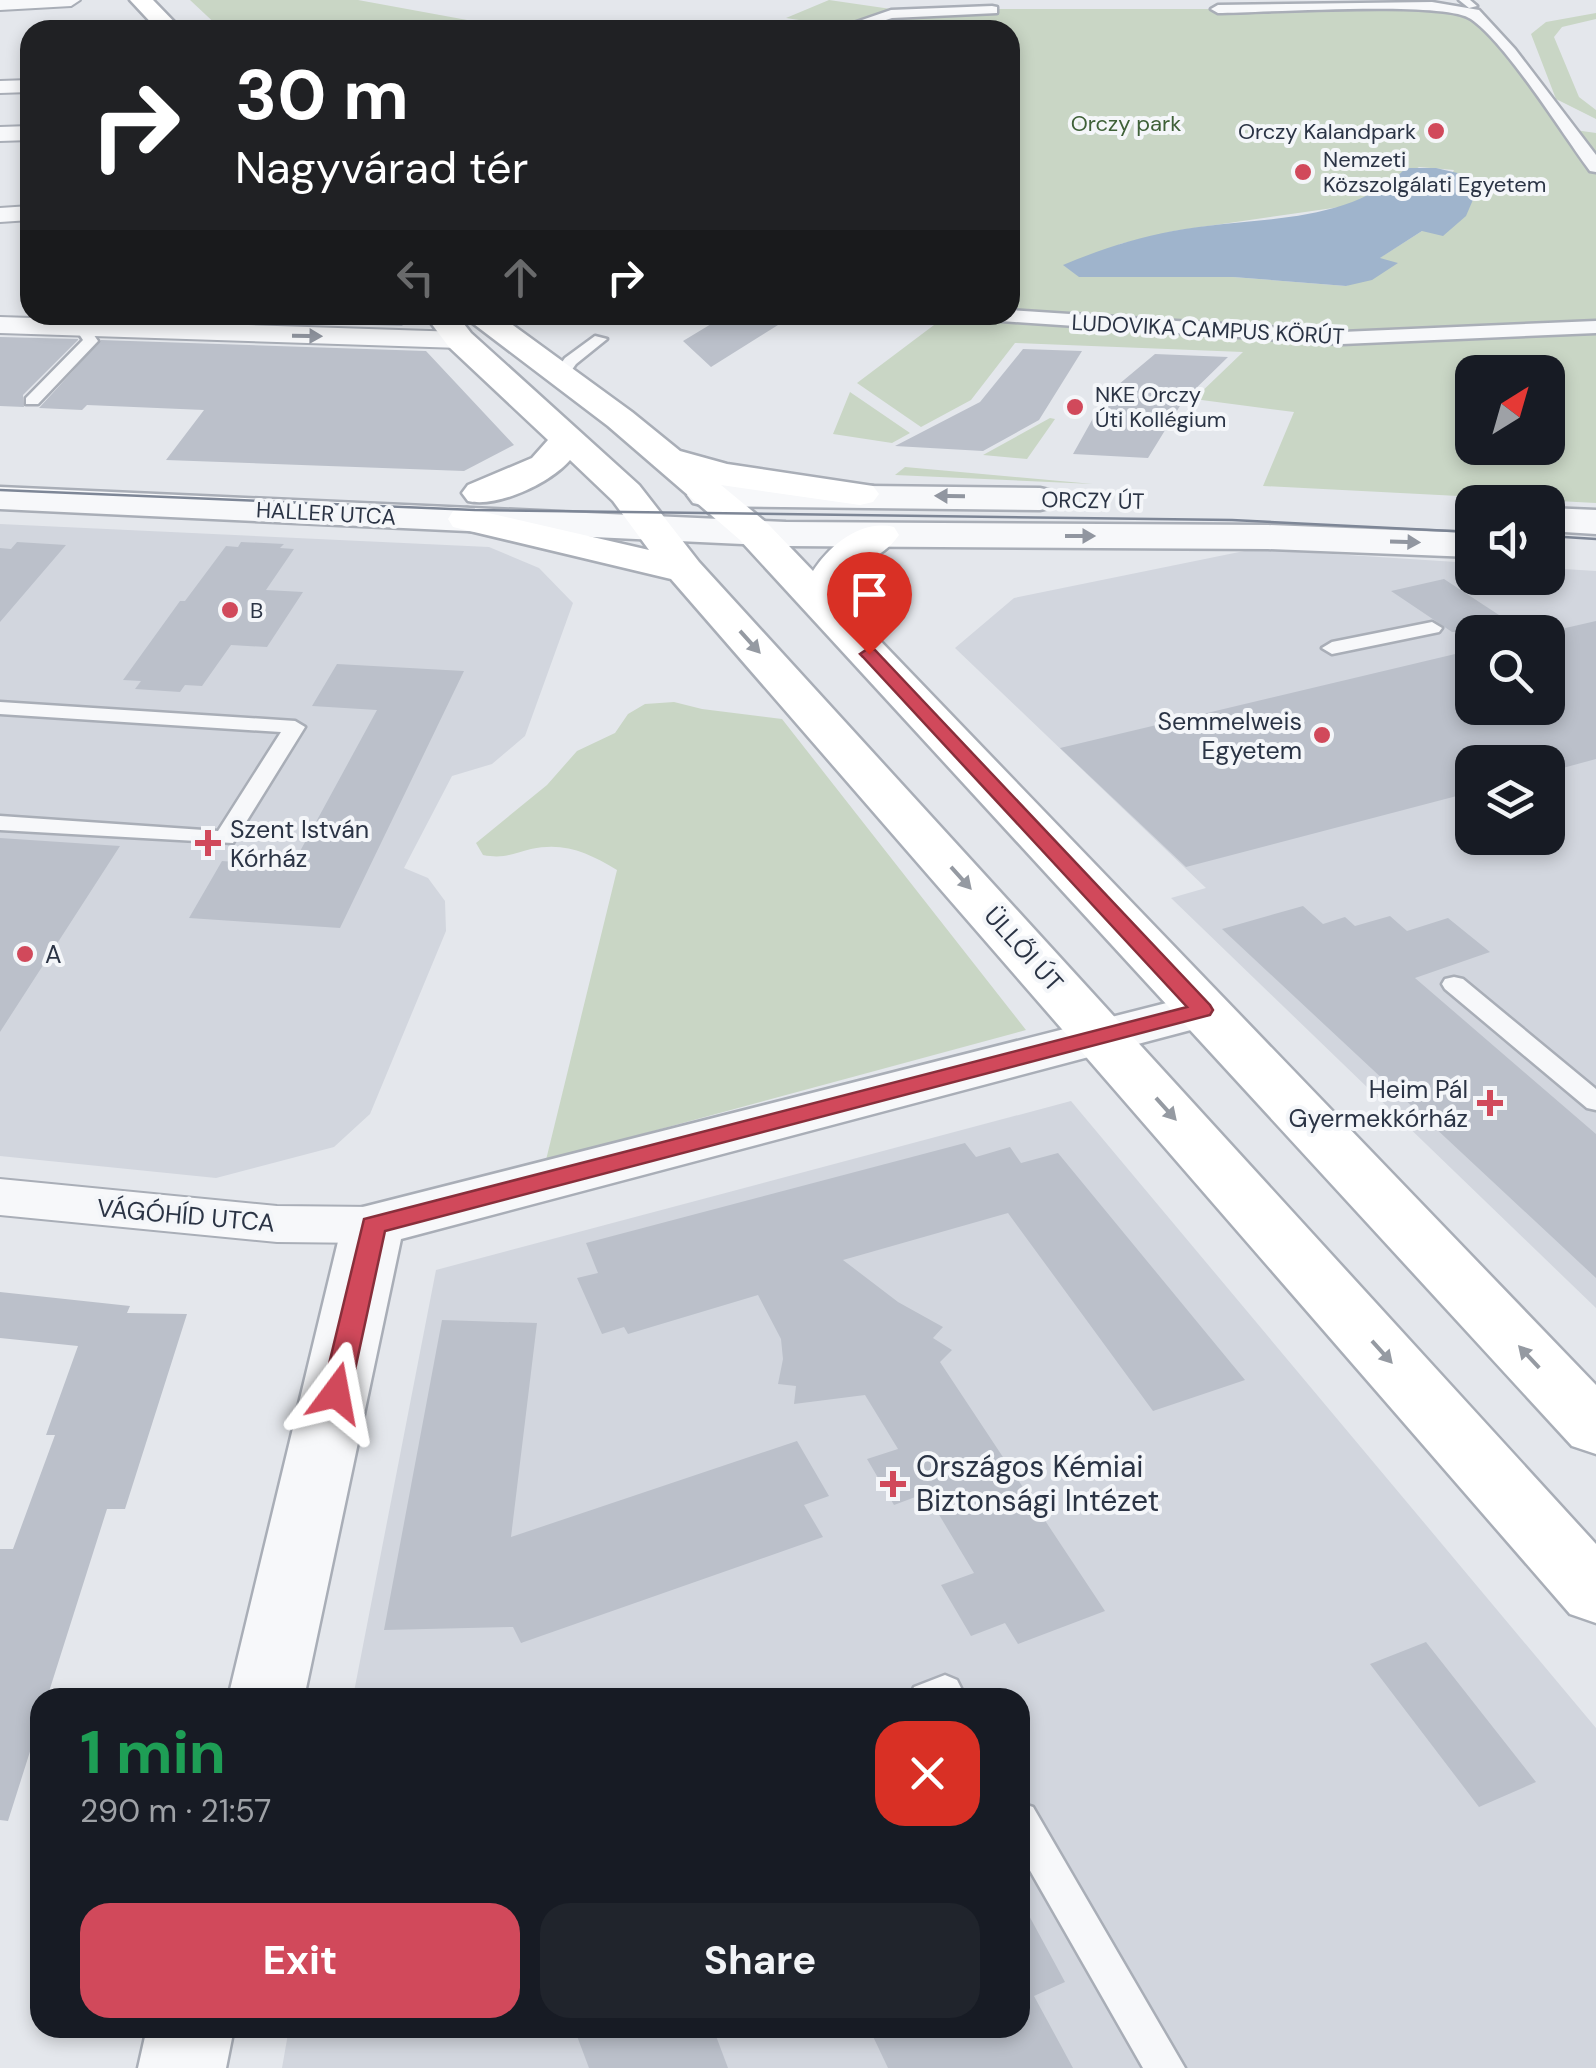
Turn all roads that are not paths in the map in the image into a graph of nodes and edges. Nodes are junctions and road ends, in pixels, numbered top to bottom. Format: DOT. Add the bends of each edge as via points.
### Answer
graph roads {
  1 [pos="71,0"];
  2 [pos="141,0"];
  3 [pos="0,4"];
  4 [pos="1214,4"];
  5 [pos="992,10"];
  6 [pos="161,20"];
  7 [pos="872,20"];
  8 [pos="1594,164"];
  9 [pos="1020,316"];
  10 [pos="0,325"];
  11 [pos="309,325"];
  12 [pos="462,325"];
  13 [pos="464,325"];
  14 [pos="82,328"];
  15 [pos="1596,328"];
  16 [pos="600,339"];
  17 [pos="560,375"];
  18 [pos="32,401"];
  19 [pos="568,440"];
  20 [pos="663,454"];
  21 [pos="0,475"];
  22 [pos="626,493"];
  23 [pos="860,494"];
  24 [pos="712,495"];
  25 [pos="0,498"];
  26 [pos="474,506"];
  27 [pos="1455,515"];
  28 [pos="1565,521"];
  29 [pos="1596,522"];
  30 [pos="651,526"];
  31 [pos="754,532"];
  32 [pos="880,534"];
  33 [pos="1455,543"];
  34 [pos="1565,549"];
  35 [pos="1596,550"];
  36 [pos="685,570"];
  37 [pos="819,600"];
  38 [pos="1432,628"];
  39 [pos="1332,648"];
  40 [pos="0,708"];
  41 [pos="0,823"];
  42 [pos="1454,984"];
  43 [pos="1202,1010"];
  44 [pos="1101,1036"];
  45 [pos="1596,1102"];
  46 [pos="0,1197"];
  47 [pos="373,1225"];
  48 [pos="1596,1428"];
  49 [pos="1509,1496"];
  50 [pos="1596,1550"];
  51 [pos="1596,1593"];
  52 [pos="268,1688"];
  53 [pos="1030,1836"];
  54 [pos="189,2038"];
  55 [pos="182,2068"];
  56 [pos="1164,2068"];
  1 -- 3 [label="street"];
  2 -- 6 [label="main road"];
  4 -- 8 [label="street" via="1468,11 1510,52"];
  5 -- 7 [label="street"];
  9 -- 15 [label="street, LUDOVIKA CAMPUS KÖRÚT" via="1310,338"];
  10 -- 14 [label="street"];
  14 -- 11 [label="street, one-way"];
  12 -- 19 [label="main road, ÜLLŐI ÚT"];
  13 -- 17 [label="main road"];
  14 -- 18 [label="lane" via="91,341"];
  16 -- 17 [label="lane"];
  17 -- 20 [label="main road"];
  19 -- 22 [label="main road, ÜLLŐI ÚT"];
  19 -- 26 [label="main road" via="546,466"];
  20 -- 23 [label="main road" via="722,474"];
  20 -- 24 [label="main road"];
  21 -- 26 [label="street, HALLER UTCA"];
  22 -- 24 [label="street, HALLER UTCA"];
  22 -- 26 [label="street, HALLER UTCA"];
  22 -- 30 [label="main road, ÜLLŐI ÚT"];
  23 -- 24 [label="street, ORCZY ÚT"];
  27 -- 23 [label="street, ORCZY ÚT, one-way"];
  24 -- 31 [label="main road"];
  25 -- 26 [label="street, HALLER UTCA"];
  26 -- 30 [label="street, HALLER UTCA"];
  26 -- 36 [label="main road"];
  28 -- 29 [label="street"];
  30 -- 31 [label="street, HALLER UTCA"];
  30 -- 36 [label="main road, ÜLLŐI ÚT"];
  31 -- 32 [label="street, ORCZY ÚT"];
  31 -- 37 [label="main road"];
  32 -- 33 [label="street, ORCZY ÚT, one-way"];
  32 -- 37 [label="main road" via="840,559"];
  34 -- 35 [label="street"];
  36 -- 44 [label="main road, ÜLLŐI ÚT, one-way"];
  37 -- 43 [label="main road"];
  38 -- 39 [label="lane"];
  40 -- 41 [label="lane" via="295,727 225,838"];
  42 -- 45 [label="lane"];
  43 -- 44 [label="street"];
  48 -- 43 [label="main road, one-way"];
  44 -- 47 [label="street"];
  44 -- 49 [label="main road, ÜLLŐI ÚT, one-way"];
  46 -- 47 [label="street, VÁGÓHÍD UTCA" via="277,1224"];
  47 -- 52 [label="street"];
  49 -- 50 [label="lane" via="1566,1541"];
  49 -- 51 [label="main road, ÜLLŐI ÚT"];
  53 -- 56 [label="lane"];
  54 -- 55 [label="street"];
}
